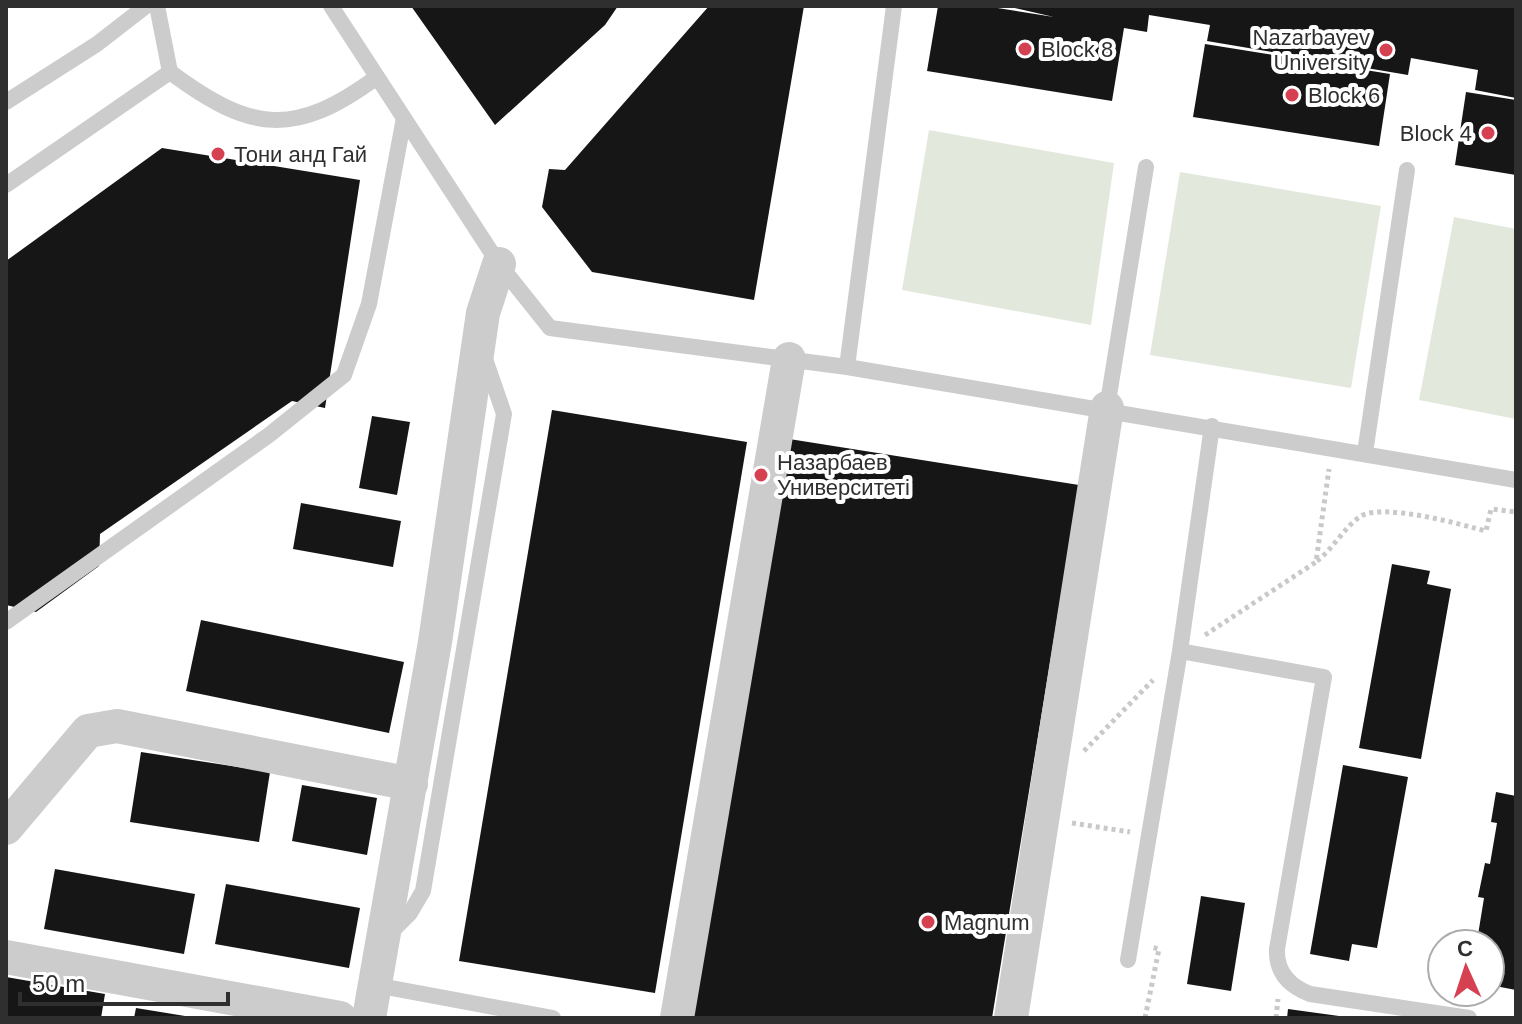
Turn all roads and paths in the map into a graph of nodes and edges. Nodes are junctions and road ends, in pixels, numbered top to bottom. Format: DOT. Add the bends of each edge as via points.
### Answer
graph roads {
  1 [pos="146,6"];
  2 [pos="157,6"];
  3 [pos="331,6"];
  4 [pos="894,6"];
  5 [pos="170,72"];
  6 [pos="377,77"];
  7 [pos="6,102"];
  8 [pos="404,118"];
  9 [pos="1146,167"];
  10 [pos="1407,170"];
  11 [pos="6,185"];
  12 [pos="499,264"];
  13 [pos="479,341"];
  14 [pos="789,359"];
  15 [pos="847,367"];
  16 [pos="1107,408"];
  17 [pos="1212,426"];
  18 [pos="1332,447"];
  19 [pos="1365,453"];
  20 [pos="1516,480"];
  21 [pos="1516,512"];
  22 [pos="1316,562"];
  23 [pos="6,622"];
  24 [pos="1180,651"];
  25 [pos="411,784"];
  26 [pos="1042,805"];
  27 [pos="6,828"];
  28 [pos="1149,835"];
  29 [pos="383,941"];
  30 [pos="1130,951"];
  31 [pos="6,957"];
  32 [pos="375,985"];
  33 [pos="340,1018"];
  34 [pos="369,1018"];
  35 [pos="553,1018"];
  36 [pos="677,1018"];
  37 [pos="1011,1018"];
  38 [pos="1145,1018"];
  39 [pos="1469,1018"];
  1 -- 7 [label="lane"];
  2 -- 5 [label="lane"];
  3 -- 6 [label="lane"];
  4 -- 15 [label="lane"];
  5 -- 6 [label="lane" via="203,96 251,119 289,120 338,105"];
  5 -- 11 [label="lane"];
  6 -- 8 [label="lane"];
  8 -- 12 [label="lane"];
  8 -- 23 [label="lane" via="369,304 344,375 269,435"];
  9 -- 16 [label="lane"];
  10 -- 19 [label="lane"];
  12 -- 13 [label="street"];
  12 -- 14 [label="lane" via="550,328"];
  13 -- 25 [label="street"];
  13 -- 29 [label="lane" via="504,414 423,891"];
  14 -- 15 [label="lane"];
  14 -- 36 [label="street"];
  15 -- 16 [label="lane"];
  16 -- 17 [label="lane"];
  16 -- 26 [label="street"];
  17 -- 18 [label="lane"];
  17 -- 24 [label="lane"];
  18 -- 19 [label="lane"];
  18 -- 22 [label="path"];
  19 -- 20 [label="lane"];
  21 -- 22 [label="path" via="1491,509 1486,531 1371,513 1359,517"];
  22 -- 24 [label="path"];
  24 -- 26 [label="path"];
  24 -- 28 [label="lane"];
  24 -- 39 [label="lane" via="1324,677 1277,949 1281,973 1310,994"];
  25 -- 27 [label="street" via="117,726 88,731"];
  25 -- 29 [label="street"];
  26 -- 28 [label="path"];
  26 -- 37 [label="street"];
  28 -- 30 [label="lane"];
  29 -- 32 [label="street"];
  30 -- 38 [label="path" via="1159,949"];
  31 -- 33 [label="street"];
  32 -- 34 [label="street"];
  32 -- 35 [label="lane"];
}
